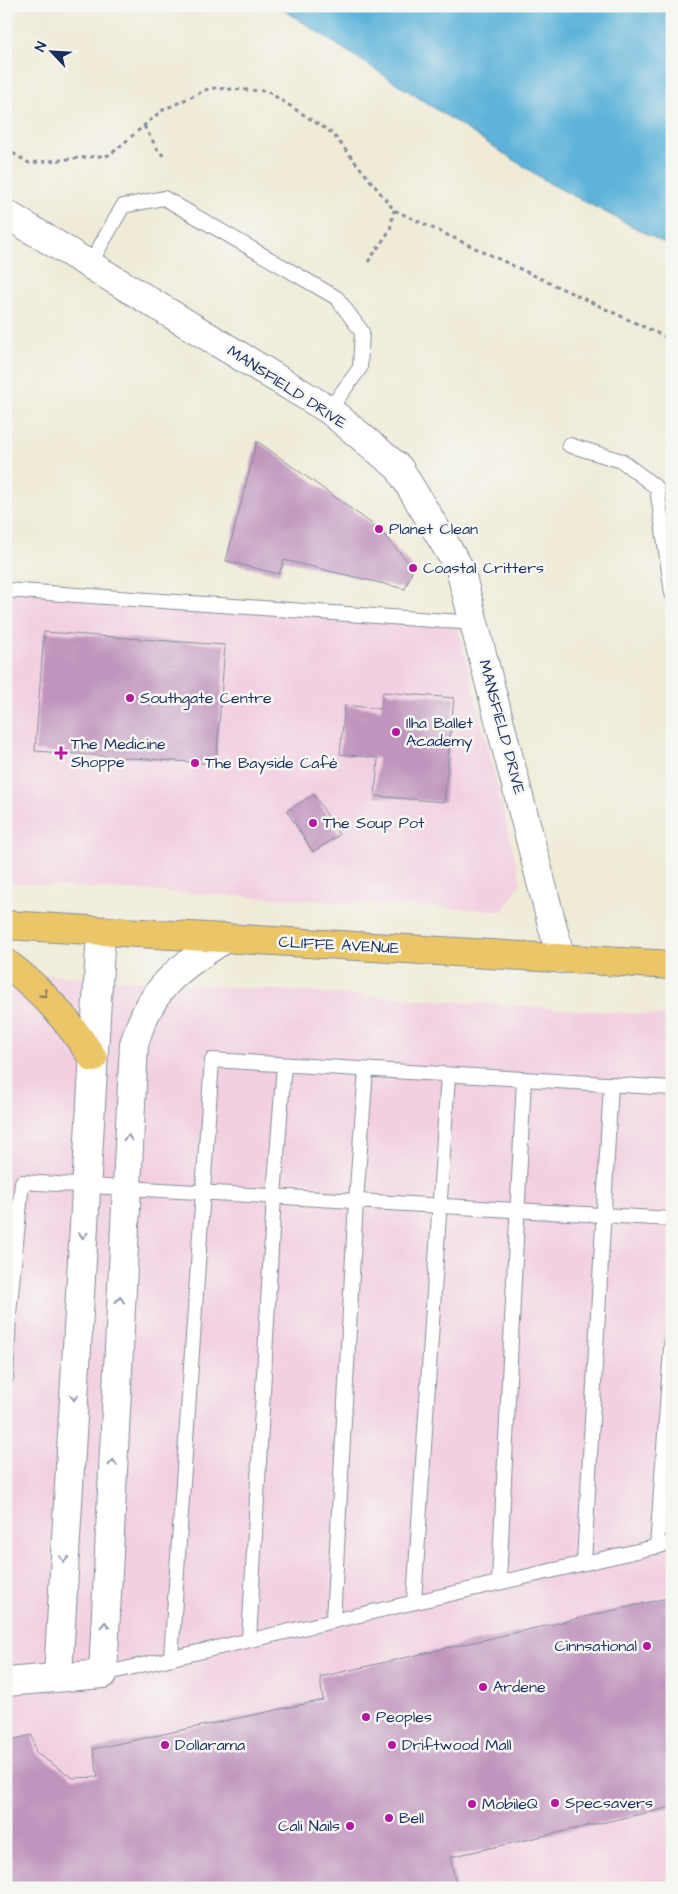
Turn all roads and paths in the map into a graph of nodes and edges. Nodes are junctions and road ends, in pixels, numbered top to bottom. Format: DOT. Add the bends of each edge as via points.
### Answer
graph roads {
  1 [pos="144,126"];
  2 [pos="6,150"];
  3 [pos="167,158"];
  4 [pos="394,210"];
  5 [pos="6,214"];
  6 [pos="368,262"];
  7 [pos="90,264"];
  8 [pos="672,340"];
  9 [pos="329,410"];
  10 [pos="569,445"];
  11 [pos="6,590"];
  12 [pos="672,593"];
  13 [pos="475,623"];
  14 [pos="6,925"];
  15 [pos="100,931"];
  16 [pos="226,938"];
  17 [pos="561,958"];
  18 [pos="6,963"];
  19 [pos="672,966"];
  20 [pos="93,1058"];
  21 [pos="284,1065"];
  22 [pos="366,1070"];
  23 [pos="448,1074"];
  24 [pos="524,1079"];
  25 [pos="611,1084"];
  26 [pos="672,1088"];
  27 [pos="86,1186"];
  28 [pos="125,1188"];
  29 [pos="201,1192"];
  30 [pos="274,1196"];
  31 [pos="356,1201"];
  32 [pos="439,1206"];
  33 [pos="518,1210"];
  34 [pos="604,1215"];
  35 [pos="672,1219"];
  36 [pos="8,1314"];
  37 [pos="672,1335"];
  38 [pos="6,1378"];
  39 [pos="672,1543"];
  40 [pos="657,1547"];
  41 [pos="584,1562"];
  42 [pos="499,1581"];
  43 [pos="414,1601"];
  44 [pos="333,1621"];
  45 [pos="249,1640"];
  46 [pos="171,1658"];
  47 [pos="103,1674"];
  48 [pos="58,1676"];
  49 [pos="6,1682"];
  1 -- 2 [label="path" via="110,155 29,163"];
  1 -- 3 [label="path" via="159,152"];
  1 -- 4 [label="path" via="161,111 210,88 267,91 332,133"];
  4 -- 6 [label="path" via="390,230"];
  4 -- 8 [label="path"];
  5 -- 7 [label="street, MANSFIELD DRIVE"];
  7 -- 9 [label="street, MANSFIELD DRIVE"];
  7 -- 9 [label="lane" via="123,206 164,198 337,298 362,332 360,368"];
  9 -- 13 [label="street, MANSFIELD DRIVE" via="399,468 460,569"];
  10 -- 12 [label="lane" via="622,460 657,488"];
  11 -- 13 [label="lane"];
  13 -- 17 [label="street, MANSFIELD DRIVE"];
  14 -- 15 [label="main road, CLIFFE AVENUE"];
  15 -- 16 [label="main road, CLIFFE AVENUE"];
  15 -- 20 [label="street"];
  16 -- 17 [label="main road, CLIFFE AVENUE"];
  28 -- 16 [label="street, one-way" via="134,1044 140,1020 164,985 186,963"];
  17 -- 19 [label="main road, CLIFFE AVENUE"];
  18 -- 20 [label="main road, one-way" via="50,999"];
  20 -- 27 [label="street"];
  21 -- 22 [label="lane"];
  21 -- 29 [label="lane" via="212,1060"];
  21 -- 30 [label="lane"];
  22 -- 23 [label="lane"];
  22 -- 31 [label="lane"];
  23 -- 24 [label="lane"];
  23 -- 32 [label="lane"];
  24 -- 25 [label="lane"];
  24 -- 33 [label="lane"];
  25 -- 26 [label="lane"];
  25 -- 34 [label="lane"];
  27 -- 28 [label="lane"];
  27 -- 36 [label="lane" via="22,1182"];
  27 -- 48 [label="street, one-way"];
  28 -- 29 [label="lane"];
  47 -- 28 [label="street, one-way"];
  29 -- 30 [label="lane"];
  29 -- 46 [label="lane"];
  30 -- 31 [label="lane"];
  30 -- 45 [label="lane"];
  31 -- 32 [label="lane"];
  31 -- 44 [label="lane"];
  32 -- 33 [label="lane"];
  32 -- 43 [label="lane"];
  33 -- 34 [label="lane"];
  33 -- 42 [label="lane"];
  34 -- 35 [label="lane"];
  34 -- 41 [label="lane"];
  36 -- 38 [label="lane"];
  37 -- 40 [label="lane"];
  39 -- 40 [label="lane"];
  40 -- 41 [label="lane"];
  41 -- 42 [label="lane"];
  42 -- 43 [label="lane"];
  43 -- 44 [label="lane"];
  44 -- 45 [label="lane"];
  45 -- 46 [label="lane"];
  46 -- 47 [label="lane"];
  47 -- 48 [label="street"];
  48 -- 49 [label="street"];
}
